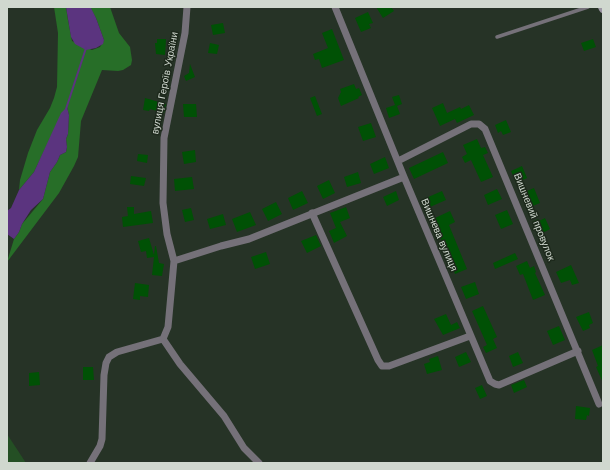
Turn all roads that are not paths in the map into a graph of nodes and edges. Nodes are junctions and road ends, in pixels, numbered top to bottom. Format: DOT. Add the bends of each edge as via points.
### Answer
graph roads {
  1 [pos="187,7"];
  2 [pos="335,7"];
  3 [pos="588,7"];
  4 [pos="497,37"];
  5 [pos="398,161"];
  6 [pos="404,177"];
  7 [pos="312,213"];
  8 [pos="174,261"];
  9 [pos="470,336"];
  10 [pos="163,339"];
  11 [pos="578,351"];
  12 [pos="599,404"];
  13 [pos="90,463"];
  14 [pos="259,463"];
  1 -- 8 [label="street, вулиця Героїв України" via="185,33 164,138 163,203"];
  2 -- 5 [label="street, Вишнева вулиця"];
  3 -- 4 [label="lane"];
  5 -- 6 [label="street, Вишнева вулиця"];
  5 -- 11 [label="street, Вишневий провулок" via="471,124 479,124 488,132"];
  6 -- 7 [label="street"];
  6 -- 9 [label="street, Вишнева вулиця"];
  7 -- 8 [label="street" via="249,239"];
  7 -- 9 [label="street" via="382,366 389,366"];
  8 -- 10 [label="street, вулиця Героїв України" via="168,327"];
  9 -- 11 [label="street, Вишнева вулиця" via="490,381 499,385"];
  10 -- 13 [label="street" via="117,352 109,357 104,375 102,439"];
  10 -- 14 [label="street" via="180,364 224,416 244,448"];
  11 -- 12 [label="street, Вишневий провулок"];
}
